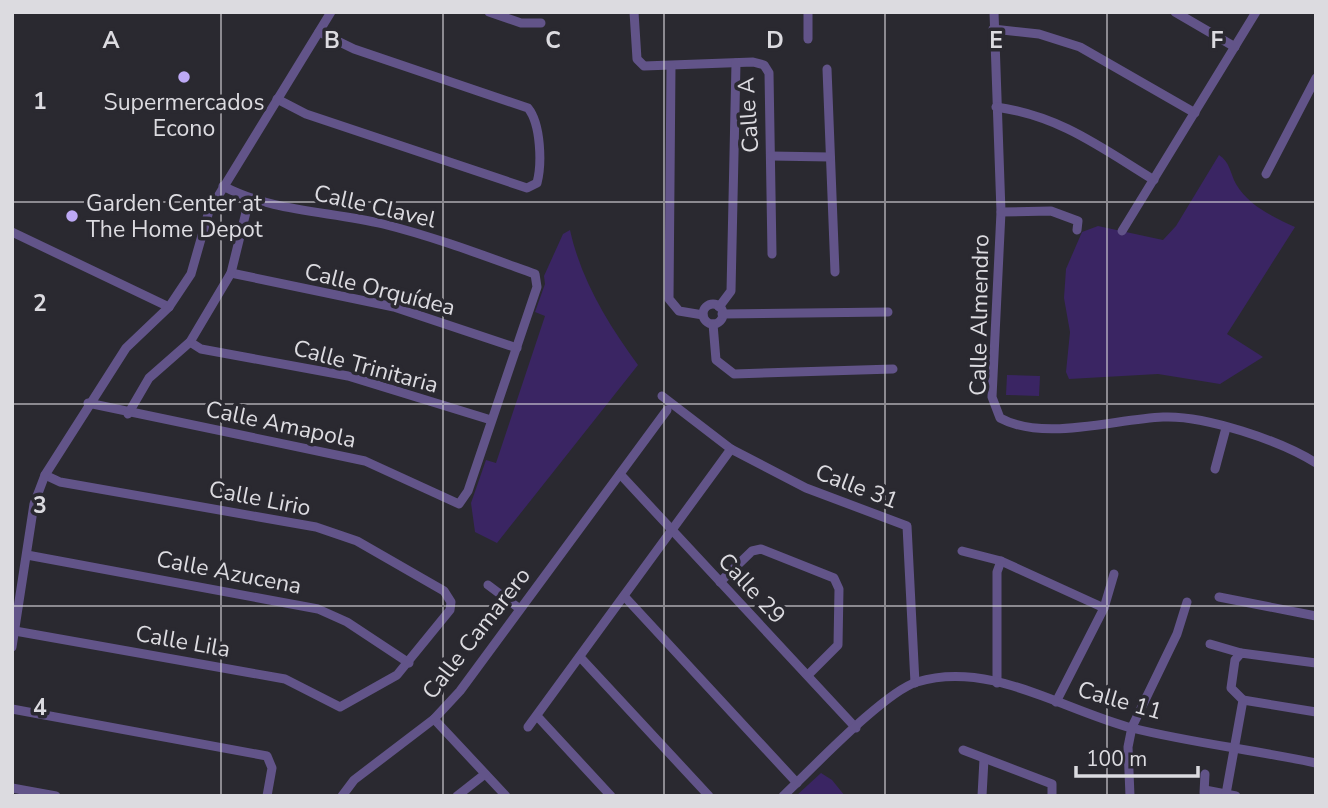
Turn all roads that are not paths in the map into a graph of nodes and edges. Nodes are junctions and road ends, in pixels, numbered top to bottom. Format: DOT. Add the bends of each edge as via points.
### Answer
graph roads {
  1 [pos="331,12"];
  2 [pos="489,12"];
  3 [pos="634,12"];
  4 [pos="808,12"];
  5 [pos="994,12"];
  6 [pos="1175,12"];
  7 [pos="1256,12"];
  8 [pos="541,23"];
  9 [pos="993,29"];
  10 [pos="319,32"];
  11 [pos="808,39"];
  12 [pos="1235,47"];
  13 [pos="736,63"];
  14 [pos="671,66"];
  15 [pos="827,69"];
  16 [pos="1316,78"];
  17 [pos="277,99"];
  18 [pos="996,107"];
  19 [pos="1195,113"];
  20 [pos="771,156"];
  21 [pos="830,157"];
  22 [pos="1266,174"];
  23 [pos="1154,180"];
  24 [pos="223,186"];
  25 [pos="249,200"];
  26 [pos="1001,212"];
  27 [pos="1077,230"];
  28 [pos="12,232"];
  29 [pos="1122,232"];
  30 [pos="772,254"];
  31 [pos="835,272"];
  32 [pos="232,274"];
  33 [pos="169,307"];
  34 [pos="721,310"];
  35 [pos="888,312"];
  36 [pos="703,315"];
  37 [pos="713,324"];
  38 [pos="190,342"];
  39 [pos="517,348"];
  40 [pos="893,369"];
  41 [pos="663,396"];
  42 [pos="88,403"];
  43 [pos="667,410"];
  44 [pos="128,414"];
  45 [pos="491,420"];
  46 [pos="1226,428"];
  47 [pos="731,449"];
  48 [pos="1316,463"];
  49 [pos="1215,469"];
  50 [pos="620,474"];
  51 [pos="44,475"];
  52 [pos="672,531"];
  53 [pos="962,551"];
  54 [pos="27,555"];
  55 [pos="1000,561"];
  56 [pos="1114,574"];
  57 [pos="720,582"];
  58 [pos="488,585"];
  59 [pos="624,596"];
  60 [pos="1219,597"];
  61 [pos="1187,602"];
  62 [pos="1104,608"];
  63 [pos="520,610"];
  64 [pos="1316,616"];
  65 [pos="15,631"];
  66 [pos="1210,644"];
  67 [pos="12,647"];
  68 [pos="1241,653"];
  69 [pos="580,657"];
  70 [pos="409,663"];
  71 [pos="1316,663"];
  72 [pos="808,676"];
  73 [pos="915,682"];
  74 [pos="997,683"];
  75 [pos="1243,700"];
  76 [pos="1056,702"];
  77 [pos="12,709"];
  78 [pos="1316,712"];
  79 [pos="537,716"];
  80 [pos="434,719"];
  81 [pos="528,727"];
  82 [pos="1132,727"];
  83 [pos="856,728"];
  84 [pos="1233,746"];
  85 [pos="963,750"];
  86 [pos="984,759"];
  87 [pos="1316,763"];
  88 [pos="485,774"];
  89 [pos="1205,774"];
  90 [pos="797,783"];
  91 [pos="12,788"];
  92 [pos="1204,793"];
  93 [pos="1231,795"];
  94 [pos="56,796"];
  95 [pos="267,796"];
  96 [pos="342,796"];
  97 [pos="457,796"];
  98 [pos="506,796"];
  99 [pos="611,796"];
  100 [pos="709,796"];
  101 [pos="783,796"];
  102 [pos="982,796"];
  103 [pos="1052,796"];
  104 [pos="1130,796"];
  1 -- 10 [label="street"];
  2 -- 8 [label="street" via="521,23"];
  3 -- 14 [label="street, Calle A" via="637,59 644,66"];
  4 -- 11 [label="street"];
  5 -- 9 [label="street, Calle Almendro"];
  6 -- 12 [label="street"];
  7 -- 12 [label="street"];
  9 -- 18 [label="street, Calle Almendro"];
  9 -- 19 [label="street" via="1039,34 1080,47"];
  10 -- 17 [label="street"];
  10 -- 17 [label="street" via="354,49 528,108 535,116 537,183 527,188 306,114"];
  12 -- 19 [label="street"];
  13 -- 14 [label="street, Calle A"];
  13 -- 20 [label="street, Calle A" via="764,65 769,73"];
  13 -- 34 [label="street" via="731,291"];
  14 -- 36 [label="street" via="669,299 679,311"];
  15 -- 21 [label="street"];
  16 -- 22 [label="street"];
  17 -- 24 [label="street"];
  18 -- 23 [label="street" via="1058,122"];
  18 -- 26 [label="street, Calle Almendro"];
  19 -- 23 [label="street"];
  20 -- 21 [label="street"];
  20 -- 30 [label="street, Calle A"];
  21 -- 31 [label="street"];
  23 -- 29 [label="street"];
  24 -- 25 [label="street, Calle Clavel"];
  24 -- 33 [label="street" via="209,211 191,274"];
  25 -- 32 [label="street"];
  25 -- 39 [label="street, Calle Clavel" via="381,224 535,274 537,287"];
  26 -- 27 [label="street" via="1051,211 1078,221"];
  26 -- 46 [label="street, Calle Almendro" via="992,397 1000,418 1017,427 1095,426 1165,417"];
  28 -- 33 [label="street"];
  32 -- 38 [label="street"];
  32 -- 39 [label="street, Calle Orquídea" via="394,307"];
  33 -- 42 [label="street" via="126,348"];
  34 -- 35 [label="street"];
  34 -- 36 [label="street" via="708,306"];
  34 -- 37 [label="street" via="720,321"];
  36 -- 37 [label="street"];
  37 -- 40 [label="street" via="716,360 734,374"];
  38 -- 44 [label="street" via="149,378"];
  38 -- 45 [label="street, Calle Trinitaria" via="201,349 348,376"];
  39 -- 45 [label="street"];
  41 -- 47 [label="street, Calle 31"];
  42 -- 44 [label="street, Calle Amapola"];
  42 -- 51 [label="street"];
  43 -- 50 [label="street, Calle Camarero"];
  44 -- 45 [label="street, Calle Amapola" via="365,461 459,504 468,491"];
  46 -- 48 [label="street, Calle Almendro" via="1292,448"];
  46 -- 49 [label="street"];
  47 -- 52 [label="street"];
  47 -- 73 [label="street, Calle 31" via="806,488 907,526"];
  50 -- 52 [label="street, Calle 29"];
  50 -- 63 [label="street, Calle Camarero"];
  51 -- 54 [label="street" via="34,504"];
  51 -- 70 [label="street, Calle Lirio" via="60,482 316,527 357,541 444,591 451,602 450,610"];
  52 -- 57 [label="street, Calle 29"];
  52 -- 59 [label="street"];
  53 -- 55 [label="street"];
  54 -- 65 [label="street"];
  54 -- 70 [label="street, Calle Azucena" via="318,609 347,622"];
  55 -- 62 [label="street"];
  55 -- 74 [label="street"];
  56 -- 62 [label="street"];
  57 -- 72 [label="street, Calle 29"];
  57 -- 72 [label="street" via="752,551 761,549 834,578 839,589 838,645"];
  58 -- 63 [label="street"];
  59 -- 69 [label="street"];
  59 -- 90 [label="street"];
  60 -- 64 [label="street"];
  61 -- 82 [label="street" via="1177,634"];
  62 -- 76 [label="street"];
  63 -- 80 [label="street, Calle Camarero"];
  65 -- 67 [label="street"];
  65 -- 70 [label="street, Calle Lila" via="285,679 340,707 397,675"];
  66 -- 68 [label="street"];
  68 -- 71 [label="street"];
  68 -- 75 [label="street" via="1235,660 1231,688"];
  69 -- 79 [label="street"];
  69 -- 100 [label="street"];
  72 -- 83 [label="street, Calle 29"];
  73 -- 74 [label="street, Calle 11" via="961,675"];
  73 -- 83 [label="street"];
  74 -- 76 [label="street, Calle 11"];
  75 -- 78 [label="street"];
  75 -- 84 [label="street"];
  76 -- 82 [label="street, Calle 11"];
  77 -- 95 [label="street" via="267,756 272,768"];
  79 -- 81 [label="street"];
  79 -- 99 [label="street"];
  80 -- 88 [label="street"];
  80 -- 96 [label="street, Calle Camarero" via="354,780"];
  82 -- 84 [label="street, Calle 11"];
  82 -- 104 [label="street"];
  83 -- 90 [label="street"];
  84 -- 87 [label="street, Calle 11"];
  84 -- 93 [label="street"];
  85 -- 86 [label="street"];
  86 -- 102 [label="street"];
  86 -- 103 [label="street" via="1052,783"];
  88 -- 97 [label="street"];
  88 -- 98 [label="street"];
  89 -- 92 [label="street"];
  90 -- 101 [label="street"];
  91 -- 94 [label="street"];
  92 -- 93 [label="street"];
}
